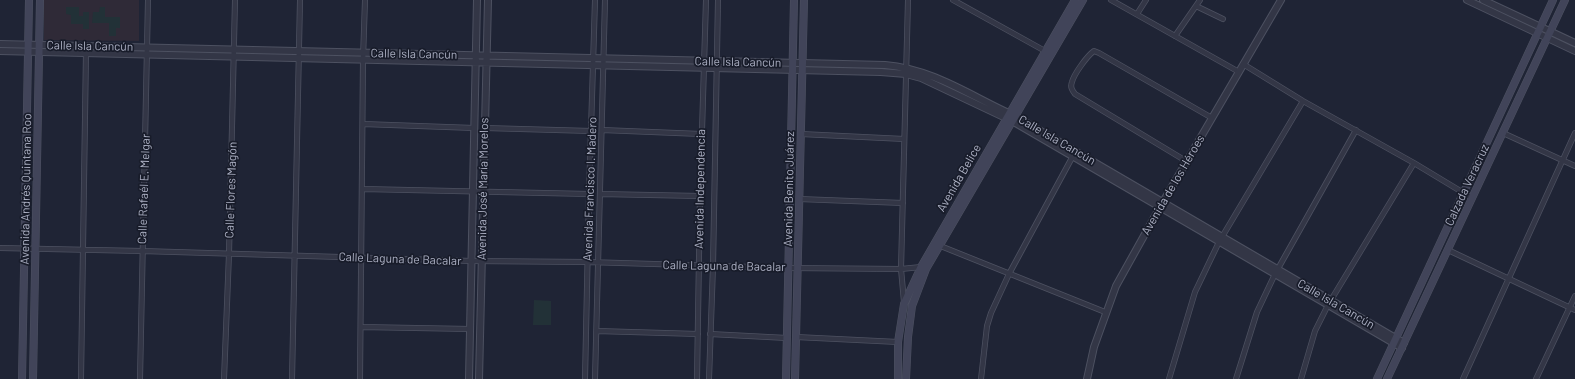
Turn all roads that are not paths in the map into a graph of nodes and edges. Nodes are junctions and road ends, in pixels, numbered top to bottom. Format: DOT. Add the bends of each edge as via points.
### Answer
graph roads {
  1 [pos="29,0"];
  2 [pos="40,0"];
  3 [pos="148,0"];
  4 [pos="235,0"];
  5 [pos="300,0"];
  6 [pos="365,0"];
  7 [pos="477,0"];
  8 [pos="488,0"];
  9 [pos="595,0"];
  10 [pos="605,0"];
  11 [pos="706,0"];
  12 [pos="718,0"];
  13 [pos="794,0"];
  14 [pos="804,0"];
  15 [pos="908,0"];
  16 [pos="953,0"];
  17 [pos="1075,0"];
  18 [pos="1083,0"];
  19 [pos="1111,0"];
  20 [pos="1146,0"];
  21 [pos="1200,0"];
  22 [pos="1280,0"];
  23 [pos="1467,0"];
  24 [pos="1483,0"];
  25 [pos="1553,0"];
  26 [pos="1565,0"];
  27 [pos="1196,6"];
  28 [pos="1137,14"];
  29 [pos="1223,19"];
  30 [pos="1539,30"];
  31 [pos="1549,35"];
  32 [pos="1175,36"];
  33 [pos="1575,43"];
  34 [pos="0,44"];
  35 [pos="28,48"];
  36 [pos="40,48"];
  37 [pos="148,50"];
  38 [pos="0,51"];
  39 [pos="1045,51"];
  40 [pos="1575,51"];
  41 [pos="86,52"];
  42 [pos="235,53"];
  43 [pos="299,54"];
  44 [pos="363,56"];
  45 [pos="476,58"];
  46 [pos="486,59"];
  47 [pos="594,61"];
  48 [pos="604,62"];
  49 [pos="704,64"];
  50 [pos="717,64"];
  51 [pos="1243,64"];
  52 [pos="793,66"];
  53 [pos="803,67"];
  54 [pos="906,71"];
  55 [pos="1239,72"];
  56 [pos="1303,101"];
  57 [pos="1010,117"];
  58 [pos="1212,118"];
  59 [pos="363,124"];
  60 [pos="474,128"];
  61 [pos="485,128"];
  62 [pos="602,130"];
  63 [pos="1356,130"];
  64 [pos="591,131"];
  65 [pos="1575,133"];
  66 [pos="701,134"];
  67 [pos="801,134"];
  68 [pos="1503,134"];
  69 [pos="904,139"];
  70 [pos="1074,154"];
  71 [pos="1563,160"];
  72 [pos="1186,161"];
  73 [pos="1414,163"];
  74 [pos="1575,166"];
  75 [pos="363,189"];
  76 [pos="473,191"];
  77 [pos="483,192"];
  78 [pos="1462,193"];
  79 [pos="589,194"];
  80 [pos="600,194"];
  81 [pos="700,196"];
  82 [pos="1472,198"];
  83 [pos="800,199"];
  84 [pos="903,203"];
  85 [pos="1161,204"];
  86 [pos="1221,239"];
  87 [pos="938,245"];
  88 [pos="0,248"];
  89 [pos="24,249"];
  90 [pos="36,249"];
  91 [pos="82,250"];
  92 [pos="1448,250"];
  93 [pos="142,251"];
  94 [pos="229,254"];
  95 [pos="296,256"];
  96 [pos="362,257"];
  97 [pos="472,261"];
  98 [pos="482,261"];
  99 [pos="588,262"];
  100 [pos="598,263"];
  101 [pos="699,266"];
  102 [pos="713,266"];
  103 [pos="921,267"];
  104 [pos="788,268"];
  105 [pos="798,268"];
  106 [pos="901,269"];
  107 [pos="1277,272"];
  108 [pos="1009,274"];
  109 [pos="1508,279"];
  110 [pos="1575,296"];
  111 [pos="1329,302"];
  112 [pos="904,304"];
  113 [pos="1569,308"];
  114 [pos="1575,310"];
  115 [pos="1105,312"];
  116 [pos="361,327"];
  117 [pos="470,328"];
  118 [pos="597,331"];
  119 [pos="698,334"];
  120 [pos="710,334"];
  121 [pos="796,337"];
  122 [pos="787,338"];
  123 [pos="1395,341"];
  124 [pos="898,342"];
  125 [pos="1403,345"];
  126 [pos="22,379"];
  127 [pos="33,379"];
  128 [pos="82,379"];
  129 [pos="140,379"];
  130 [pos="224,379"];
  131 [pos="292,379"];
  132 [pos="360,379"];
  133 [pos="469,379"];
  134 [pos="479,379"];
  135 [pos="586,379"];
  136 [pos="595,379"];
  137 [pos="697,379"];
  138 [pos="709,379"];
  139 [pos="786,379"];
  140 [pos="795,379"];
  141 [pos="898,379"];
  142 [pos="906,379"];
  143 [pos="981,379"];
  144 [pos="1088,379"];
  145 [pos="1169,379"];
  146 [pos="1236,379"];
  147 [pos="1301,379"];
  148 [pos="1377,379"];
  149 [pos="1388,379"];
  150 [pos="1463,379"];
  151 [pos="1536,379"];
  1 -- 35 [label="main road, Avenida Andrés Quintana Roo"];
  2 -- 36 [label="main road, Avenida Andrés Quintana Roo"];
  3 -- 37 [label="street, Calle Rafaél E. Melgar"];
  4 -- 42 [label="street, Calle Flores Magón"];
  5 -- 43 [label="street"];
  6 -- 44 [label="street"];
  7 -- 45 [label="street, Avenida José María Morelos"];
  8 -- 46 [label="street, Avenida José María Morelos"];
  9 -- 47 [label="street, Avenida Francisco I. Madero"];
  10 -- 48 [label="street, Avenida Francisco I. Madero"];
  11 -- 49 [label="street, Avenida Independencia"];
  12 -- 50 [label="street, Avenida Independencia"];
  13 -- 52 [label="main road, Avenida Benito Juárez"];
  14 -- 53 [label="main road, Avenida Benito Juárez"];
  15 -- 54 [label="street"];
  16 -- 39 [label="street"];
  17 -- 39 [label="main road, Avenida Belice"];
  18 -- 57 [label="main road, Avenida Belice"];
  19 -- 28 [label="street"];
  20 -- 28 [label="street"];
  21 -- 27 [label="street"];
  22 -- 51 [label="street, Avenida de los Héroes"];
  23 -- 30 [label="street"];
  24 -- 30 [label="street"];
  25 -- 30 [label="main road, Calzada Veracruz"];
  26 -- 31 [label="main road, Calzada Veracruz"];
  27 -- 29 [label="street"];
  27 -- 32 [label="street"];
  28 -- 32 [label="street"];
  30 -- 31 [label="street"];
  30 -- 78 [label="main road, Calzada Veracruz"];
  31 -- 33 [label="street"];
  31 -- 40 [label="street"];
  31 -- 68 [label="main road, Calzada Veracruz"];
  32 -- 55 [label="street"];
  34 -- 35 [label="street, Calle Isla Cancún"];
  35 -- 36 [label="street, Calle Isla Cancún"];
  35 -- 38 [label="street, Calle Isla Cancún"];
  35 -- 89 [label="main road, Avenida Andrés Quintana Roo"];
  36 -- 37 [label="street, Calle Isla Cancún"];
  36 -- 41 [label="street, Calle Isla Cancún"];
  36 -- 90 [label="main road, Avenida Andrés Quintana Roo"];
  37 -- 41 [label="street, Calle Isla Cancún"];
  37 -- 42 [label="street, Calle Isla Cancún"];
  37 -- 93 [label="street, Calle Rafaél E. Melgar"];
  39 -- 57 [label="main road, Avenida Belice"];
  41 -- 91 [label="street"];
  42 -- 43 [label="street, Calle Isla Cancún"];
  42 -- 94 [label="street, Calle Flores Magón"];
  43 -- 44 [label="street, Calle Isla Cancún"];
  43 -- 95 [label="street"];
  44 -- 45 [label="street, Calle Isla Cancún"];
  44 -- 59 [label="street"];
  45 -- 46 [label="street, Calle Isla Cancún"];
  45 -- 60 [label="street, Avenida José María Morelos"];
  46 -- 47 [label="street, Calle Isla Cancún"];
  46 -- 61 [label="street, Avenida José María Morelos"];
  47 -- 48 [label="street, Calle Isla Cancún"];
  47 -- 64 [label="street, Avenida Francisco I. Madero"];
  48 -- 49 [label="street, Calle Isla Cancún"];
  48 -- 62 [label="street, Avenida Francisco I. Madero"];
  49 -- 50 [label="street, Calle Isla Cancún"];
  49 -- 66 [label="street, Avenida Independencia"];
  50 -- 52 [label="street, Calle Isla Cancún"];
  50 -- 102 [label="street, Avenida Independencia"];
  51 -- 55 [label="street, Avenida de los Héroes"];
  51 -- 56 [label="street"];
  52 -- 53 [label="street, Calle Isla Cancún"];
  52 -- 104 [label="main road, Avenida Benito Juárez"];
  53 -- 54 [label="street, Calle Isla Cancún"];
  53 -- 67 [label="main road, Avenida Benito Juárez"];
  54 -- 57 [label="street, Calle Isla Cancún" via="922,71 955,85"];
  54 -- 69 [label="street"];
  55 -- 58 [label="street, Avenida de los Héroes"];
  56 -- 63 [label="street"];
  56 -- 86 [label="street"];
  57 -- 70 [label="street, Calle Isla Cancún"];
  57 -- 87 [label="main road, Avenida Belice"];
  58 -- 72 [label="street, Avenida de los Héroes"];
  58 -- 72 [label="street" via="1094,51 1089,54 1072,82 1071,89 1075,94"];
  59 -- 60 [label="street"];
  59 -- 75 [label="street"];
  60 -- 76 [label="street, Avenida José María Morelos"];
  61 -- 64 [label="street"];
  61 -- 77 [label="street, Avenida José María Morelos"];
  62 -- 66 [label="street"];
  62 -- 80 [label="street, Avenida Francisco I. Madero"];
  63 -- 73 [label="street"];
  63 -- 107 [label="street"];
  64 -- 79 [label="street, Avenida Francisco I. Madero"];
  65 -- 71 [label="street"];
  66 -- 81 [label="street, Avenida Independencia"];
  67 -- 69 [label="street"];
  67 -- 83 [label="main road, Avenida Benito Juárez"];
  68 -- 71 [label="street"];
  68 -- 82 [label="main road, Calzada Veracruz"];
  69 -- 84 [label="street"];
  70 -- 85 [label="street, Calle Isla Cancún"];
  70 -- 108 [label="street"];
  71 -- 74 [label="street"];
  71 -- 109 [label="street"];
  72 -- 85 [label="street, Avenida de los Héroes"];
  73 -- 78 [label="street"];
  73 -- 111 [label="street"];
  75 -- 76 [label="street"];
  75 -- 96 [label="street"];
  76 -- 77 [label="street"];
  76 -- 97 [label="street, Avenida José María Morelos"];
  77 -- 79 [label="street"];
  77 -- 98 [label="street, Avenida José María Morelos"];
  78 -- 82 [label="street"];
  78 -- 123 [label="main road, Calzada Veracruz"];
  79 -- 99 [label="street, Avenida Francisco I. Madero"];
  80 -- 81 [label="street"];
  80 -- 100 [label="street, Avenida Francisco I. Madero"];
  81 -- 101 [label="street, Avenida Independencia"];
  82 -- 92 [label="main road, Calzada Veracruz"];
  83 -- 84 [label="street"];
  83 -- 105 [label="main road, Avenida Benito Juárez"];
  84 -- 106 [label="street"];
  85 -- 86 [label="street, Calle Isla Cancún"];
  85 -- 115 [label="street, Avenida de los Héroes" via="1116,286"];
  86 -- 107 [label="street, Calle Isla Cancún"];
  86 -- 145 [label="street" via="1196,292"];
  87 -- 103 [label="main road, Avenida Belice"];
  87 -- 108 [label="street"];
  87 -- 142 [label="main road, Avenida Belice" via="912,306"];
  88 -- 89 [label="street, Calle Laguna de Bacalar"];
  89 -- 90 [label="street, Calle Laguna de Bacalar"];
  89 -- 126 [label="main road, Avenida Andrés Quintana Roo"];
  90 -- 91 [label="street, Calle Laguna de Bacalar"];
  90 -- 127 [label="main road, Avenida Andrés Quintana Roo"];
  91 -- 93 [label="street, Calle Laguna de Bacalar"];
  91 -- 128 [label="street"];
  92 -- 109 [label="street"];
  92 -- 125 [label="main road, Calzada Veracruz"];
  93 -- 94 [label="street, Calle Laguna de Bacalar"];
  93 -- 129 [label="street, Calle Rafaél E. Melgar"];
  94 -- 95 [label="street, Calle Laguna de Bacalar"];
  94 -- 130 [label="street, Calle Flores Magón"];
  95 -- 96 [label="street, Calle Laguna de Bacalar"];
  95 -- 131 [label="street"];
  96 -- 97 [label="street, Calle Laguna de Bacalar"];
  96 -- 116 [label="street"];
  97 -- 98 [label="street, Calle Laguna de Bacalar"];
  97 -- 117 [label="street, Avenida José María Morelos"];
  98 -- 99 [label="street, Calle Laguna de Bacalar"];
  98 -- 134 [label="street, Avenida José María Morelos"];
  99 -- 100 [label="street, Calle Laguna de Bacalar"];
  99 -- 135 [label="street, Avenida Francisco I. Madero"];
  100 -- 101 [label="street, Calle Laguna de Bacalar"];
  100 -- 118 [label="street, Avenida Francisco I. Madero"];
  101 -- 102 [label="street, Calle Laguna de Bacalar"];
  101 -- 119 [label="street, Avenida Independencia"];
  102 -- 104 [label="street, Calle Laguna de Bacalar"];
  102 -- 120 [label="street, Avenida Independencia"];
  103 -- 106 [label="street, Calle Laguna de Bacalar"];
  103 -- 112 [label="main road, Avenida Belice"];
  104 -- 105 [label="street, Calle Laguna de Bacalar"];
  104 -- 122 [label="main road, Avenida Benito Juárez"];
  105 -- 106 [label="street, Calle Laguna de Bacalar"];
  105 -- 121 [label="main road, Avenida Benito Juárez"];
  106 -- 112 [label="street"];
  107 -- 111 [label="street, Calle Isla Cancún"];
  107 -- 146 [label="street" via="1257,312"];
  108 -- 115 [label="street"];
  108 -- 143 [label="street" via="987,326"];
  109 -- 113 [label="street"];
  109 -- 150 [label="street"];
  110 -- 113 [label="street"];
  111 -- 123 [label="street, Calle Isla Cancún"];
  111 -- 147 [label="street" via="1315,331"];
  112 -- 124 [label="main road, Avenida Belice"];
  113 -- 114 [label="street"];
  113 -- 151 [label="street"];
  115 -- 144 [label="street, Avenida de los Héroes" via="1094,347"];
  116 -- 117 [label="street"];
  116 -- 132 [label="street"];
  117 -- 133 [label="street, Avenida José María Morelos"];
  118 -- 119 [label="street"];
  118 -- 136 [label="street, Avenida Francisco I. Madero"];
  119 -- 137 [label="street, Avenida Independencia"];
  120 -- 122 [label="street"];
  120 -- 138 [label="street, Avenida Independencia"];
  121 -- 124 [label="street"];
  121 -- 140 [label="main road, Avenida Benito Juárez"];
  122 -- 139 [label="main road, Avenida Benito Juárez"];
  123 -- 125 [label="street, Calle Isla Cancún"];
  123 -- 148 [label="main road, Calzada Veracruz"];
  124 -- 141 [label="main road, Avenida Belice"];
  125 -- 149 [label="main road, Calzada Veracruz"];
}
